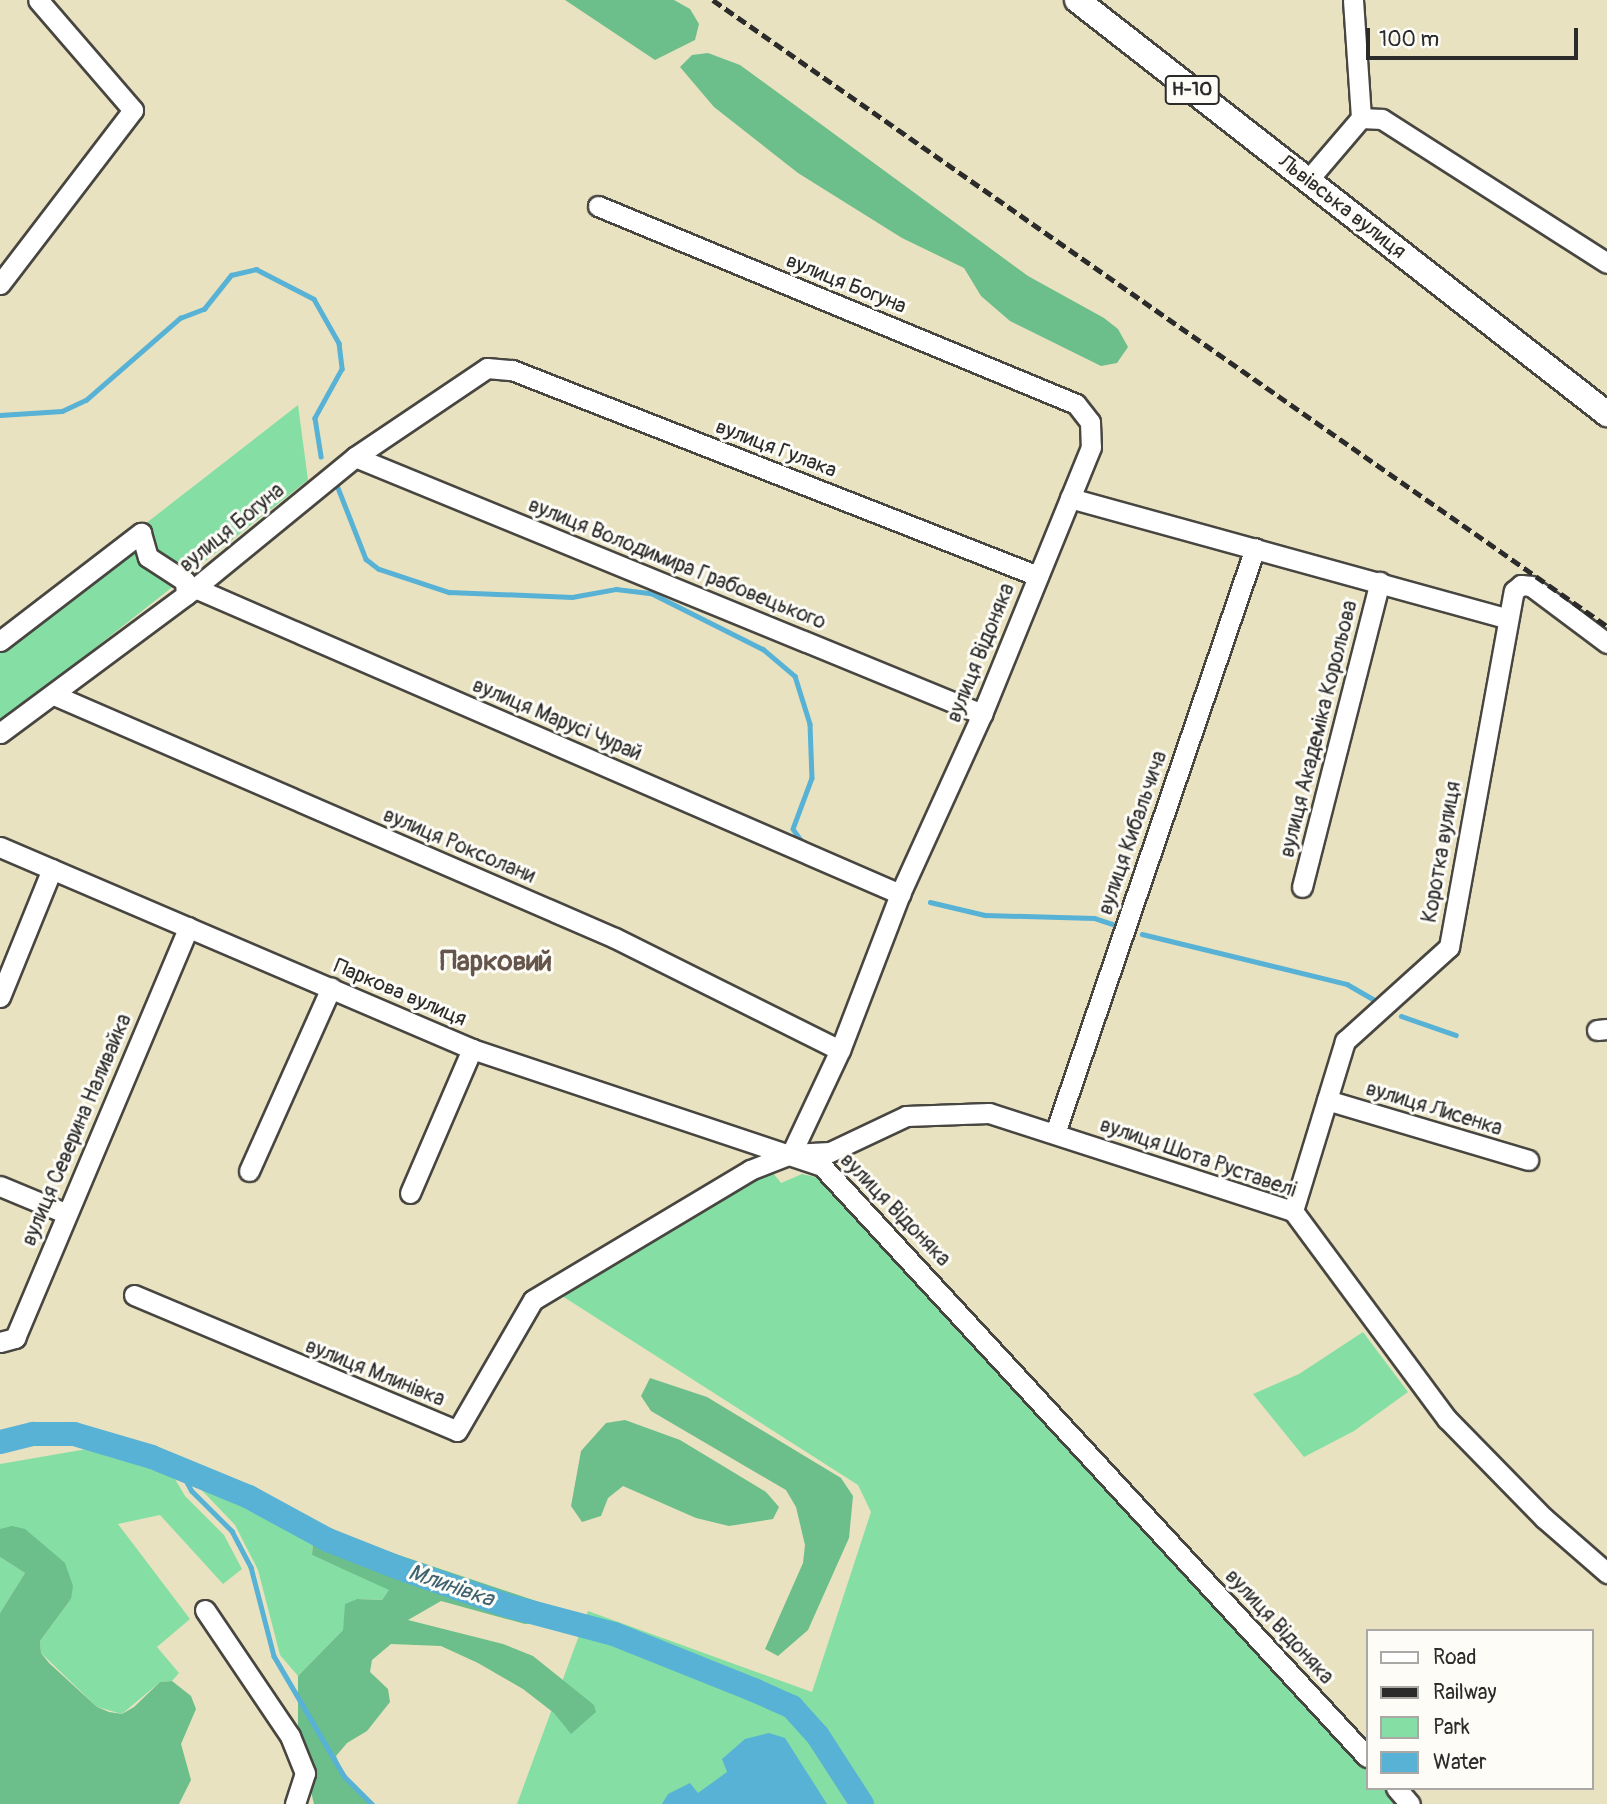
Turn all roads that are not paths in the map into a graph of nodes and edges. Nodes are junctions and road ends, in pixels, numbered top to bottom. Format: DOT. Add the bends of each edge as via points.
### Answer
graph roads {
  1 [pos="38,0"];
  2 [pos="1077,0"];
  3 [pos="1353,0"];
  4 [pos="1362,118"];
  5 [pos="1308,180"];
  6 [pos="598,206"];
  7 [pos="1607,263"];
  8 [pos="0,284"];
  9 [pos="498,369"];
  10 [pos="1076,404"];
  11 [pos="1607,414"];
  12 [pos="355,457"];
  13 [pos="1070,498"];
  14 [pos="1255,548"];
  15 [pos="1038,576"];
  16 [pos="1380,582"];
  17 [pos="190,591"];
  18 [pos="1506,618"];
  19 [pos="0,641"];
  20 [pos="1607,643"];
  21 [pos="54,695"];
  22 [pos="982,714"];
  23 [pos="0,733"];
  24 [pos="0,847"];
  25 [pos="52,869"];
  26 [pos="1303,887"];
  27 [pos="900,894"];
  28 [pos="189,927"];
  29 [pos="331,988"];
  30 [pos="0,997"];
  31 [pos="472,1049"];
  32 [pos="840,1050"];
  33 [pos="1327,1101"];
  34 [pos="1055,1133"];
  35 [pos="791,1154"];
  36 [pos="1528,1160"];
  37 [pos="249,1171"];
  38 [pos="0,1186"];
  39 [pos="410,1193"];
  40 [pos="1293,1211"];
  41 [pos="65,1213"];
  42 [pos="134,1295"];
  43 [pos="0,1342"];
  44 [pos="1607,1573"];
  45 [pos="205,1610"];
  46 [pos="1366,1756"];
  47 [pos="1398,1790"];
  48 [pos="295,1804"];
  49 [pos="1410,1804"];
  1 -- 8 [label="street" via="133,110"];
  2 -- 5 [label="main road, Львівська вулиця / Н-10"];
  3 -- 4 [label="street" via="1357,109"];
  4 -- 5 [label="street"];
  4 -- 7 [label="street" via="1382,119 1414,137"];
  5 -- 11 [label="main road, Львівська вулиця / Н-10"];
  6 -- 10 [label="street, вулиця Богуна"];
  9 -- 12 [label="street, вулиця Богуна" via="487,368"];
  9 -- 15 [label="street, вулиця Гулака" via="512,370"];
  10 -- 13 [label="street, вулиця Відоняка" via="1090,422 1091,447"];
  12 -- 17 [label="street, вулиця Богуна"];
  12 -- 22 [label="street, вулиця Володимира Грабовецького"];
  13 -- 14 [label="street"];
  13 -- 15 [label="street, вулиця Відоняка"];
  14 -- 16 [label="street"];
  14 -- 34 [label="street, вулиця Кибальчича"];
  15 -- 22 [label="street, вулиця Відоняка"];
  16 -- 18 [label="street"];
  16 -- 26 [label="street, вулиця Академіка Корольова"];
  17 -- 19 [label="street" via="185,581 148,556 141,533"];
  17 -- 21 [label="street, вулиця Богуна"];
  17 -- 27 [label="street, вулиця Марусі Чурай"];
  18 -- 20 [label="street, Коротка вулиця" via="1514,591 1521,585 1531,586"];
  18 -- 33 [label="street, Коротка вулиця" via="1449,947 1345,1041"];
  21 -- 23 [label="street, вулиця Богуна"];
  21 -- 32 [label="street, вулиця Роксолани" via="615,938"];
  22 -- 27 [label="street, вулиця Відоняка"];
  24 -- 25 [label="street, Паркова вулиця"];
  25 -- 28 [label="street, Паркова вулиця"];
  25 -- 30 [label="street"];
  27 -- 32 [label="street, вулиця Відоняка"];
  28 -- 29 [label="street, Паркова вулиця"];
  28 -- 41 [label="street, вулиця Северина Наливайка"];
  29 -- 31 [label="street, Паркова вулиця"];
  29 -- 37 [label="street"];
  31 -- 35 [label="street, Паркова вулиця"];
  31 -- 39 [label="street"];
  32 -- 35 [label="street, вулиця Відоняка"];
  33 -- 36 [label="street, вулиця Лисенка"];
  33 -- 40 [label="street, Коротка вулиця"];
  34 -- 35 [label="street, вулиця Шота Руставелі" via="989,1113 932,1112 906,1116 830,1152"];
  34 -- 40 [label="street, вулиця Шота Руставелі"];
  35 -- 42 [label="street, вулиця Млинівка" via="750,1170 533,1300 457,1431"];
  35 -- 46 [label="street, вулиця Відоняка" via="822,1166 852,1195"];
  38 -- 41 [label="street"];
  40 -- 44 [label="street, вулиця Шота Руставелі" via="1447,1419 1544,1518"];
  41 -- 43 [label="street, вулиця Северина Наливайка" via="15,1338"];
  45 -- 48 [label="street" via="290,1736 305,1773"];
  47 -- 49 [label="street"];
}
